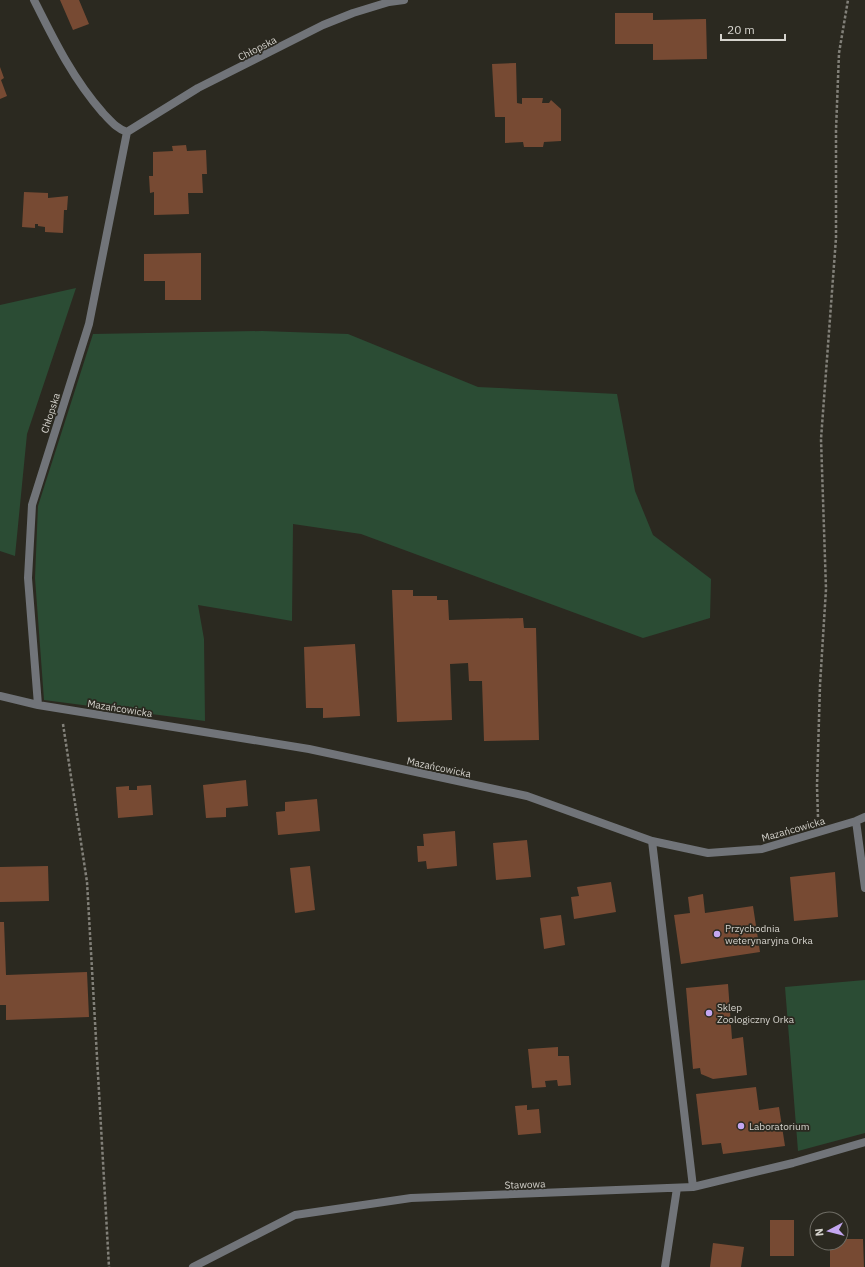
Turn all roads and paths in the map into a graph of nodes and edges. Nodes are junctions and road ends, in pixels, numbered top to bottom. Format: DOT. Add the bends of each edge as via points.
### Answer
graph roads {
  1 [pos="34,0"];
  2 [pos="404,0"];
  3 [pos="848,0"];
  4 [pos="127,132"];
  5 [pos="0,696"];
  6 [pos="38,705"];
  7 [pos="60,708"];
  8 [pos="865,816"];
  9 [pos="856,821"];
  10 [pos="818,832"];
  11 [pos="652,841"];
  12 [pos="865,888"];
  13 [pos="865,1142"];
  14 [pos="693,1187"];
  15 [pos="677,1188"];
  16 [pos="109,1267"];
  17 [pos="193,1267"];
  18 [pos="665,1267"];
  1 -- 4 [label="street" via="60,54 88,96 118,129"];
  2 -- 4 [label="street, Chłopska" via="353,13 323,25 198,88"];
  3 -- 10 [label="path" via="840,53 836,130 836,238 821,440 826,589 819,693"];
  4 -- 6 [label="street, Chłopska" via="89,324 32,505 28,578"];
  5 -- 6 [label="street, Mazańcowicka"];
  6 -- 7 [label="street, Mazańcowicka"];
  7 -- 11 [label="street, Mazańcowicka" via="309,749 527,796"];
  7 -- 16 [label="path" via="87,882"];
  8 -- 9 [label="street, Mazańcowicka"];
  9 -- 10 [label="street, Mazańcowicka"];
  9 -- 12 [label="street"];
  10 -- 11 [label="street, Mazańcowicka" via="762,849 708,853"];
  11 -- 14 [label="street"];
  13 -- 14 [label="street, Stawowa" via="793,1163"];
  14 -- 15 [label="street, Stawowa"];
  15 -- 17 [label="street, Stawowa" via="411,1198 295,1215"];
  15 -- 18 [label="street"];
}
